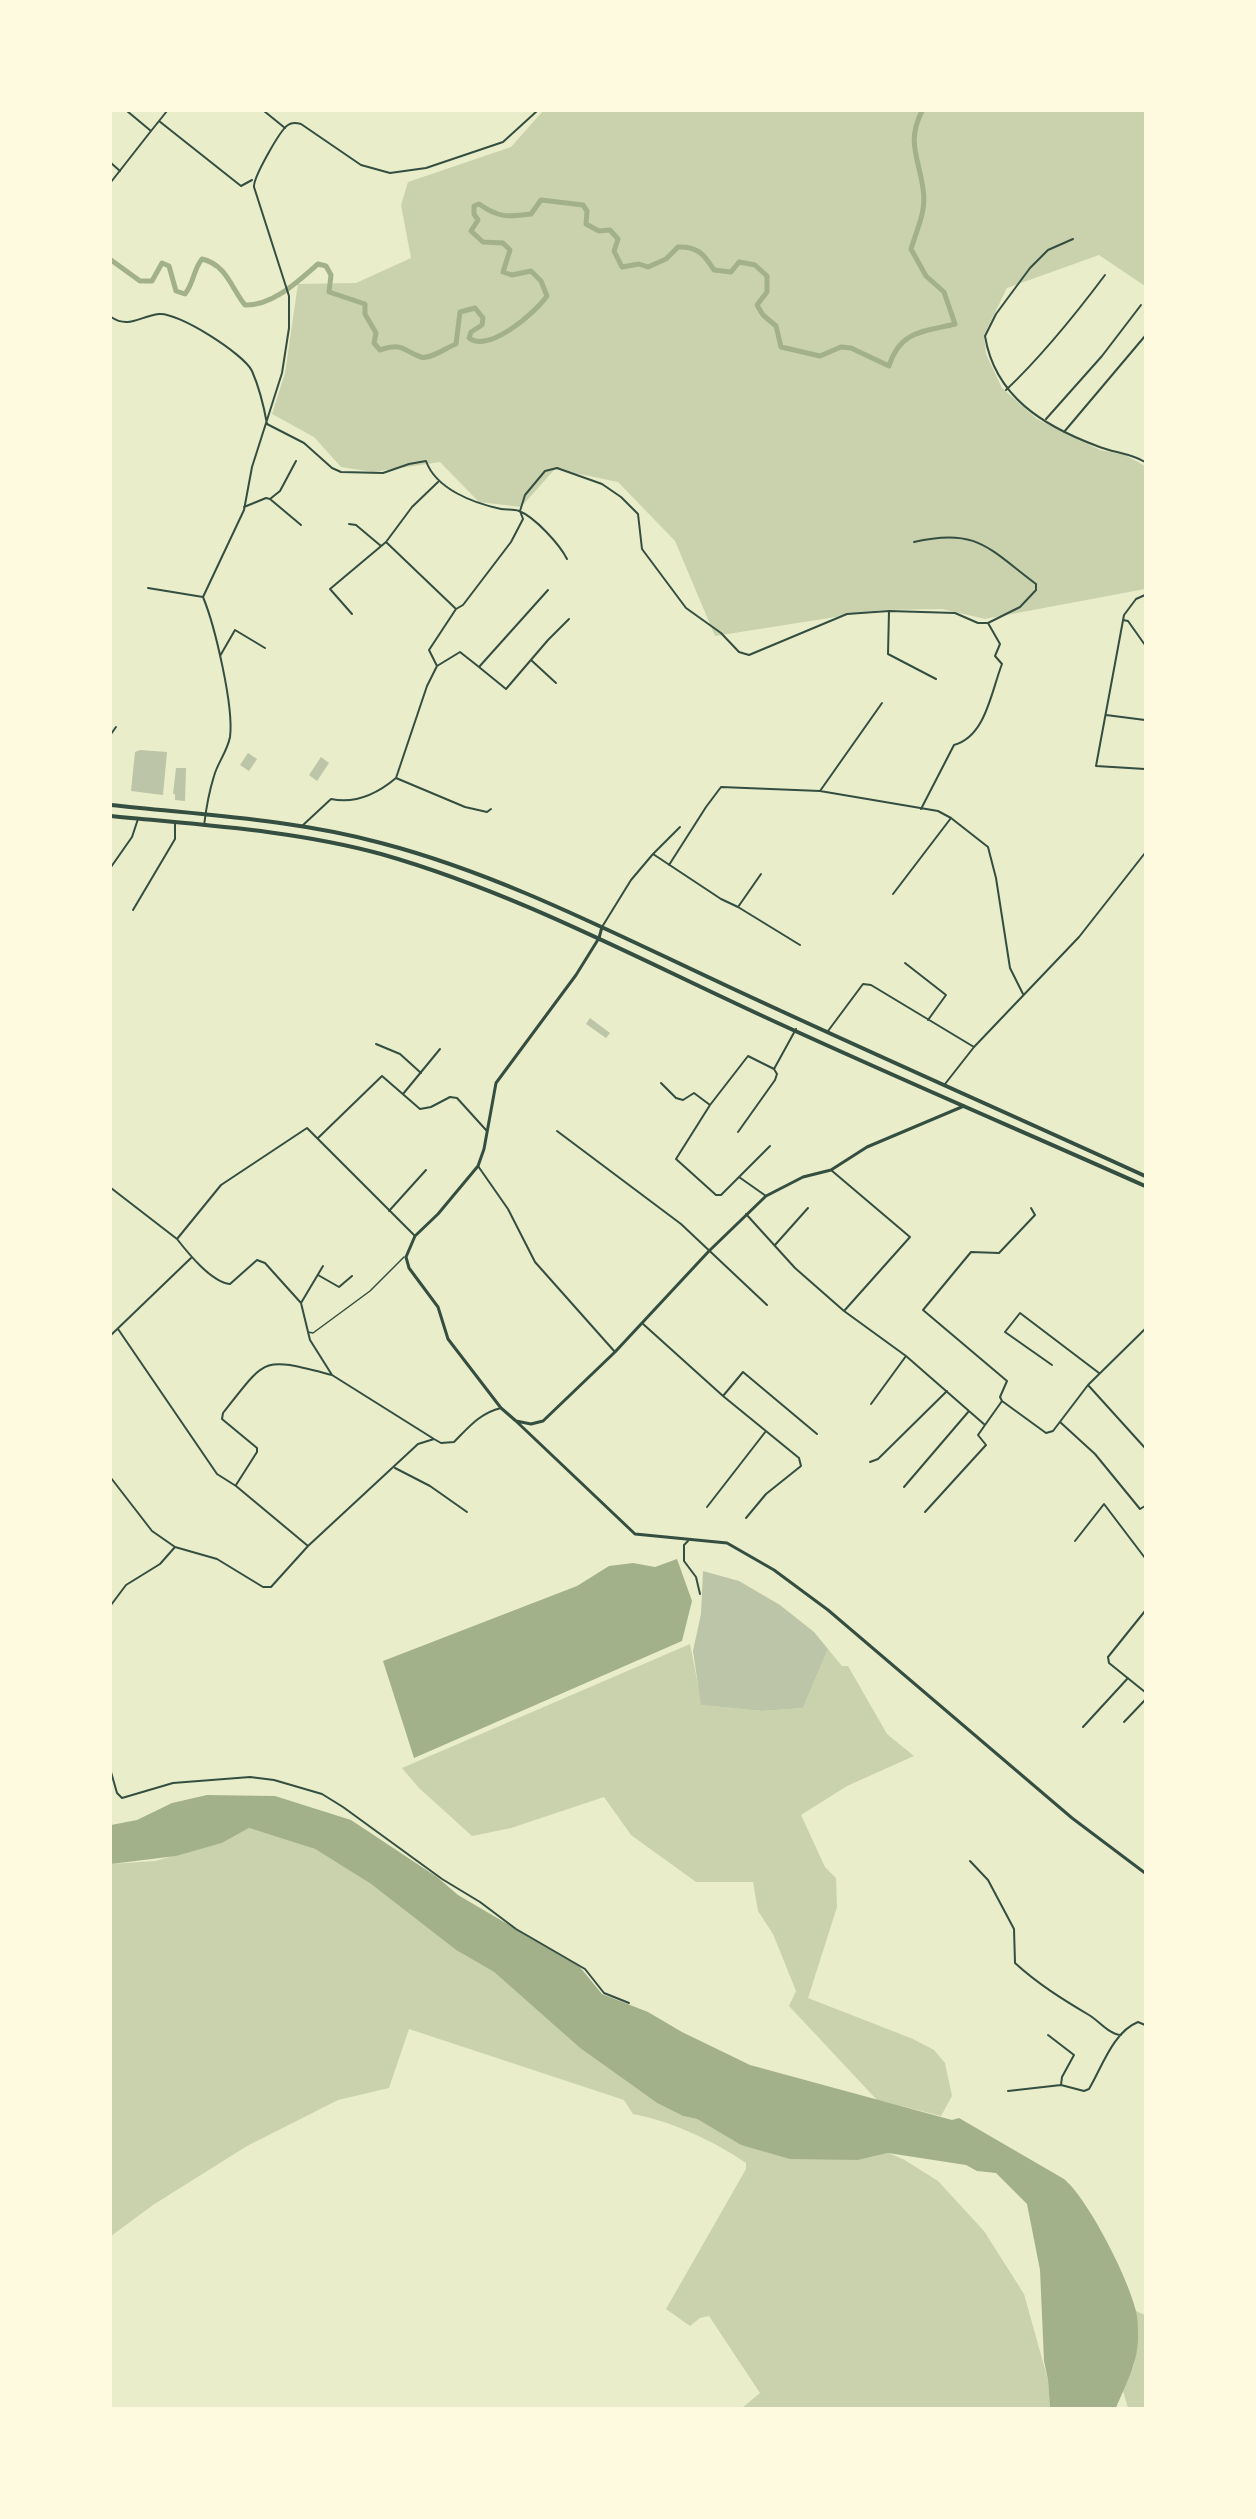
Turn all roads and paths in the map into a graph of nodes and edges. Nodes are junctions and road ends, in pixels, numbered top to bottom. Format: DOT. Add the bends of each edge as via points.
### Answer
graph roads {
  1 [pos="127,111"];
  2 [pos="167,111"];
  3 [pos="264,111"];
  4 [pos="537,111"];
  5 [pos="159,121"];
  6 [pos="285,128"];
  7 [pos="151,131"];
  8 [pos="111,163"];
  9 [pos="120,171"];
  10 [pos="253,180"];
  11 [pos="111,182"];
  12 [pos="1073,239"];
  13 [pos="1105,275"];
  14 [pos="1141,305"];
  15 [pos="111,317"];
  16 [pos="1145,336"];
  17 [pos="1006,390"];
  18 [pos="1046,419"];
  19 [pos="267,424"];
  20 [pos="1064,432"];
  21 [pos="296,461"];
  22 [pos="1145,462"];
  23 [pos="438,482"];
  24 [pos="270,499"];
  25 [pos="244,507"];
  26 [pos="520,511"];
  27 [pos="349,524"];
  28 [pos="301,525"];
  29 [pos="386,542"];
  30 [pos="914,542"];
  31 [pos="381,546"];
  32 [pos="567,559"];
  33 [pos="148,588"];
  34 [pos="548,590"];
  35 [pos="1145,595"];
  36 [pos="203,597"];
  37 [pos="456,609"];
  38 [pos="889,611"];
  39 [pos="352,614"];
  40 [pos="569,619"];
  41 [pos="1123,620"];
  42 [pos="988,623"];
  43 [pos="1145,645"];
  44 [pos="265,648"];
  45 [pos="220,656"];
  46 [pos="531,660"];
  47 [pos="437,666"];
  48 [pos="479,667"];
  49 [pos="936,679"];
  50 [pos="556,683"];
  51 [pos="882,703"];
  52 [pos="1106,712"];
  53 [pos="1145,720"];
  54 [pos="116,727"];
  55 [pos="111,734"];
  56 [pos="1145,769"];
  57 [pos="396,778"];
  58 [pos="820,791"];
  59 [pos="111,805"];
  60 [pos="491,809"];
  61 [pos="921,809"];
  62 [pos="111,816"];
  63 [pos="205,816"];
  64 [pos="951,818"];
  65 [pos="138,819"];
  66 [pos="175,823"];
  67 [pos="204,826"];
  68 [pos="302,826"];
  69 [pos="680,827"];
  70 [pos="1145,853"];
  71 [pos="653,854"];
  72 [pos="669,865"];
  73 [pos="111,867"];
  74 [pos="761,874"];
  75 [pos="892,894"];
  76 [pos="738,907"];
  77 [pos="134,910"];
  78 [pos="602,927"];
  79 [pos="599,938"];
  80 [pos="800,945"];
  81 [pos="905,963"];
  82 [pos="1023,994"];
  83 [pos="928,1020"];
  84 [pos="796,1029"];
  85 [pos="827,1031"];
  86 [pos="376,1044"];
  87 [pos="974,1047"];
  88 [pos="440,1049"];
  89 [pos="774,1069"];
  90 [pos="421,1073"];
  91 [pos="661,1083"];
  92 [pos="943,1086"];
  93 [pos="403,1094"];
  94 [pos="710,1104"];
  95 [pos="964,1106"];
  96 [pos="487,1131"];
  97 [pos="557,1131"];
  98 [pos="738,1132"];
  99 [pos="318,1138"];
  100 [pos="770,1146"];
  101 [pos="478,1166"];
  102 [pos="426,1170"];
  103 [pos="831,1170"];
  104 [pos="1145,1176"];
  105 [pos="739,1177"];
  106 [pos="1145,1186"];
  107 [pos="111,1188"];
  108 [pos="766,1196"];
  109 [pos="808,1208"];
  110 [pos="1031,1208"];
  111 [pos="389,1210"];
  112 [pos="746,1214"];
  113 [pos="415,1236"];
  114 [pos="177,1239"];
  115 [pos="775,1245"];
  116 [pos="708,1251"];
  117 [pos="407,1254"];
  118 [pos="191,1258"];
  119 [pos="323,1266"];
  120 [pos="318,1275"];
  121 [pos="352,1276"];
  122 [pos="301,1303"];
  123 [pos="767,1305"];
  124 [pos="844,1311"];
  125 [pos="642,1323"];
  126 [pos="118,1329"];
  127 [pos="1145,1329"];
  128 [pos="308,1332"];
  129 [pos="111,1335"];
  130 [pos="615,1352"];
  131 [pos="906,1356"];
  132 [pos="1052,1365"];
  133 [pos="1099,1373"];
  134 [pos="332,1375"];
  135 [pos="1088,1385"];
  136 [pos="947,1391"];
  137 [pos="723,1396"];
  138 [pos="1002,1401"];
  139 [pos="871,1404"];
  140 [pos="501,1408"];
  141 [pos="969,1411"];
  142 [pos="516,1421"];
  143 [pos="1060,1422"];
  144 [pos="985,1425"];
  145 [pos="766,1431"];
  146 [pos="817,1434"];
  147 [pos="434,1439"];
  148 [pos="1145,1448"];
  149 [pos="870,1462"];
  150 [pos="394,1468"];
  151 [pos="111,1478"];
  152 [pos="236,1486"];
  153 [pos="904,1487"];
  154 [pos="1145,1506"];
  155 [pos="707,1507"];
  156 [pos="467,1512"];
  157 [pos="925,1512"];
  158 [pos="746,1518"];
  159 [pos="688,1541"];
  160 [pos="1074,1541"];
  161 [pos="308,1546"];
  162 [pos="175,1547"];
  163 [pos="1145,1558"];
  164 [pos="700,1594"];
  165 [pos="111,1605"];
  166 [pos="1145,1611"];
  167 [pos="1128,1678"];
  168 [pos="1145,1692"];
  169 [pos="1145,1700"];
  170 [pos="1124,1722"];
  171 [pos="1083,1727"];
  172 [pos="111,1772"];
  173 [pos="969,1861"];
  174 [pos="1145,1874"];
  175 [pos="629,2003"];
  176 [pos="1145,2025"];
  177 [pos="1048,2035"];
  178 [pos="1121,2035"];
  179 [pos="1061,2085"];
  180 [pos="1008,2091"];
  1 -- 7 [label="street"];
  2 -- 5 [label="street"];
  3 -- 6 [label="street"];
  4 -- 6 [label="street" via="503,142 426,168 390,173 361,165 302,124 295,122"];
  5 -- 7 [label="street"];
  5 -- 10 [label="street" via="241,186"];
  6 -- 10 [label="street"];
  7 -- 9 [label="street"];
  8 -- 9 [label="street"];
  9 -- 11 [label="street"];
  10 -- 19 [label="street" via="290,302 282,373"];
  12 -- 17 [label="street" via="1048,250 1030,268 990,324 985,336 988,358"];
  13 -- 17 [label="street"];
  14 -- 18 [label="street"];
  15 -- 19 [label="street" via="120,323 165,314 227,346 251,369"];
  16 -- 20 [label="street"];
  17 -- 18 [label="street"];
  18 -- 20 [label="street"];
  19 -- 23 [label="street" via="304,443 341,472 383,473 426,461"];
  19 -- 25 [label="street"];
  20 -- 22 [label="street"];
  21 -- 24 [label="street" via="280,491"];
  23 -- 26 [label="street" via="473,501"];
  23 -- 29 [label="street" via="412,507"];
  24 -- 25 [label="street"];
  24 -- 28 [label="street"];
  25 -- 36 [label="street"];
  26 -- 32 [label="street" via="557,541"];
  26 -- 37 [label="street" via="523,519 511,542 464,605"];
  26 -- 38 [label="street" via="525,495 545,471 557,468 602,484 638,514 642,549 686,608 721,633 739,652 749,655 847,614"];
  27 -- 31 [label="street" via="356,525"];
  29 -- 31 [label="street"];
  29 -- 37 [label="street"];
  30 -- 42 [label="street" via="964,537 981,543 1036,584 1036,590 1020,607"];
  31 -- 39 [label="street" via="330,589"];
  33 -- 36 [label="street"];
  34 -- 48 [label="street"];
  35 -- 41 [label="street" via="1129,606"];
  36 -- 45 [label="street"];
  37 -- 47 [label="street" via="429,651"];
  38 -- 42 [label="street" via="955,613"];
  38 -- 49 [label="street" via="888,654"];
  40 -- 46 [label="street"];
  41 -- 43 [label="street" via="1128,621"];
  41 -- 52 [label="street"];
  42 -- 61 [label="street" via="1000,644 995,656 1002,664 980,726 964,742 954,745"];
  44 -- 45 [label="street" via="235,630"];
  45 -- 63 [label="street" via="230,736 214,774"];
  46 -- 48 [label="street" via="506,689"];
  46 -- 50 [label="street"];
  47 -- 48 [label="street" via="460,652"];
  47 -- 57 [label="street"];
  51 -- 58 [label="street"];
  52 -- 53 [label="street" via="1112,717"];
  52 -- 56 [label="street" via="1096,766"];
  54 -- 55 [label="street"];
  57 -- 60 [label="street" via="465,807 487,812"];
  57 -- 68 [label="street" via="359,799 331,799"];
  58 -- 61 [label="street"];
  58 -- 72 [label="street" via="722,787"];
  59 -- 63 [label="highway"];
  61 -- 64 [label="street"];
  62 -- 65 [label="highway"];
  63 -- 67 [label="street"];
  63 -- 68 [label="highway"];
  64 -- 75 [label="street"];
  64 -- 82 [label="street" via="988,847 1010,968"];
  65 -- 66 [label="highway"];
  65 -- 73 [label="street" via="132,837"];
  66 -- 67 [label="highway"];
  66 -- 77 [label="street" via="175,839"];
  67 -- 79 [label="highway" via="289,836 378,854 468,882"];
  68 -- 78 [label="highway" via="381,843 454,866"];
  69 -- 71 [label="street"];
  70 -- 82 [label="street" via="1079,937"];
  71 -- 72 [label="street"];
  71 -- 78 [label="street" via="631,880"];
  72 -- 76 [label="street"];
  74 -- 76 [label="street"];
  76 -- 80 [label="street"];
  78 -- 79 [label="main road"];
  78 -- 85 [label="highway"];
  79 -- 84 [label="highway"];
  79 -- 96 [label="main road" via="495,1083"];
  81 -- 83 [label="street" via="946,995"];
  82 -- 87 [label="street"];
  83 -- 85 [label="street" via="871,985 863,984"];
  83 -- 87 [label="street"];
  84 -- 89 [label="street"];
  84 -- 95 [label="highway"];
  85 -- 92 [label="highway"];
  86 -- 90 [label="street" via="400,1054"];
  87 -- 92 [label="street"];
  88 -- 90 [label="street"];
  89 -- 94 [label="street" via="748,1056"];
  89 -- 98 [label="street" via="775,1080"];
  90 -- 93 [label="street"];
  91 -- 94 [label="street" via="676,1098 683,1100 694,1094"];
  92 -- 104 [label="highway"];
  93 -- 96 [label="street" via="420,1109 457,1098"];
  93 -- 99 [label="street" via="382,1076"];
  94 -- 105 [label="street" via="676,1160 718,1196"];
  95 -- 103 [label="main road" via="867,1147"];
  95 -- 106 [label="highway"];
  96 -- 101 [label="main road"];
  97 -- 116 [label="street" via="681,1224"];
  99 -- 111 [label="street"];
  99 -- 114 [label="street" via="307,1128 229,1179"];
  100 -- 105 [label="street"];
  101 -- 113 [label="main road"];
  101 -- 130 [label="street" via="508,1209 535,1262"];
  102 -- 111 [label="street"];
  103 -- 108 [label="main road" via="803,1177"];
  103 -- 124 [label="street" via="909,1237"];
  105 -- 108 [label="street"];
  107 -- 114 [label="street"];
  108 -- 112 [label="main road"];
  109 -- 115 [label="street"];
  110 -- 138 [label="street" via="1035,1215 999,1253 971,1252 923,1310 1007,1381"];
  111 -- 113 [label="street"];
  112 -- 115 [label="street"];
  112 -- 116 [label="main road"];
  113 -- 117 [label="main road"];
  114 -- 118 [label="street"];
  115 -- 124 [label="street"];
  116 -- 123 [label="street"];
  116 -- 125 [label="main road"];
  117 -- 128 [label="street" via="370,1291 313,1333"];
  117 -- 140 [label="main road" via="407,1265 438,1307 448,1340"];
  118 -- 122 [label="street" via="230,1284 257,1260 265,1263"];
  118 -- 126 [label="street"];
  119 -- 120 [label="street"];
  120 -- 121 [label="street" via="339,1287"];
  120 -- 122 [label="street"];
  122 -- 128 [label="street"];
  124 -- 131 [label="street"];
  125 -- 130 [label="main road"];
  125 -- 137 [label="street"];
  126 -- 129 [label="street"];
  126 -- 152 [label="street" via="180,1416 202,1455 218,1474"];
  127 -- 133 [label="street"];
  128 -- 134 [label="street"];
  130 -- 142 [label="main road" via="543,1421"];
  131 -- 136 [label="street"];
  131 -- 139 [label="street"];
  132 -- 133 [label="street" via="1005,1332 1020,1313"];
  133 -- 135 [label="street"];
  134 -- 147 [label="street"];
  134 -- 152 [label="street" via="280,1362 259,1369 252,1376 222,1419 257,1448"];
  135 -- 143 [label="street"];
  135 -- 148 [label="street"];
  136 -- 141 [label="street"];
  136 -- 149 [label="street" via="878,1459"];
  137 -- 145 [label="street"];
  137 -- 146 [label="street" via="743,1372"];
  138 -- 143 [label="street" via="1046,1433"];
  138 -- 144 [label="street"];
  140 -- 142 [label="main road"];
  140 -- 147 [label="street" via="476,1419 454,1442"];
  141 -- 144 [label="street"];
  141 -- 153 [label="street"];
  142 -- 159 [label="main road" via="635,1534"];
  143 -- 154 [label="street" via="1095,1454 1140,1509"];
  144 -- 157 [label="street" via="978,1435 986,1445"];
  145 -- 155 [label="street"];
  145 -- 158 [label="street" via="800,1458 801,1466 766,1494"];
  147 -- 150 [label="street" via="418,1444"];
  150 -- 156 [label="street" via="430,1486"];
  150 -- 161 [label="street"];
  151 -- 162 [label="street" via="152,1531"];
  152 -- 161 [label="street"];
  159 -- 164 [label="street" via="684,1545 684,1561 696,1577"];
  159 -- 174 [label="main road" via="727,1543 774,1570 828,1610 1063,1812"];
  160 -- 163 [label="street" via="1104,1504"];
  161 -- 162 [label="street" via="271,1587 263,1587 217,1559"];
  162 -- 165 [label="street" via="160,1564 126,1586"];
  166 -- 167 [label="street" via="1108,1657 1109,1663"];
  167 -- 168 [label="street"];
  167 -- 171 [label="street"];
  169 -- 170 [label="street"];
  172 -- 175 [label="street" via="122,1798 173,1784 250,1777 322,1794 516,1929 585,1969 604,1992"];
  173 -- 178 [label="street" via="988,1880 1014,1929 1015,1963 1060,2000"];
  176 -- 178 [label="street" via="1129,2025"];
  177 -- 179 [label="street" via="1074,2055"];
  178 -- 179 [label="street" via="1089,2089"];
  179 -- 180 [label="street"];
}
